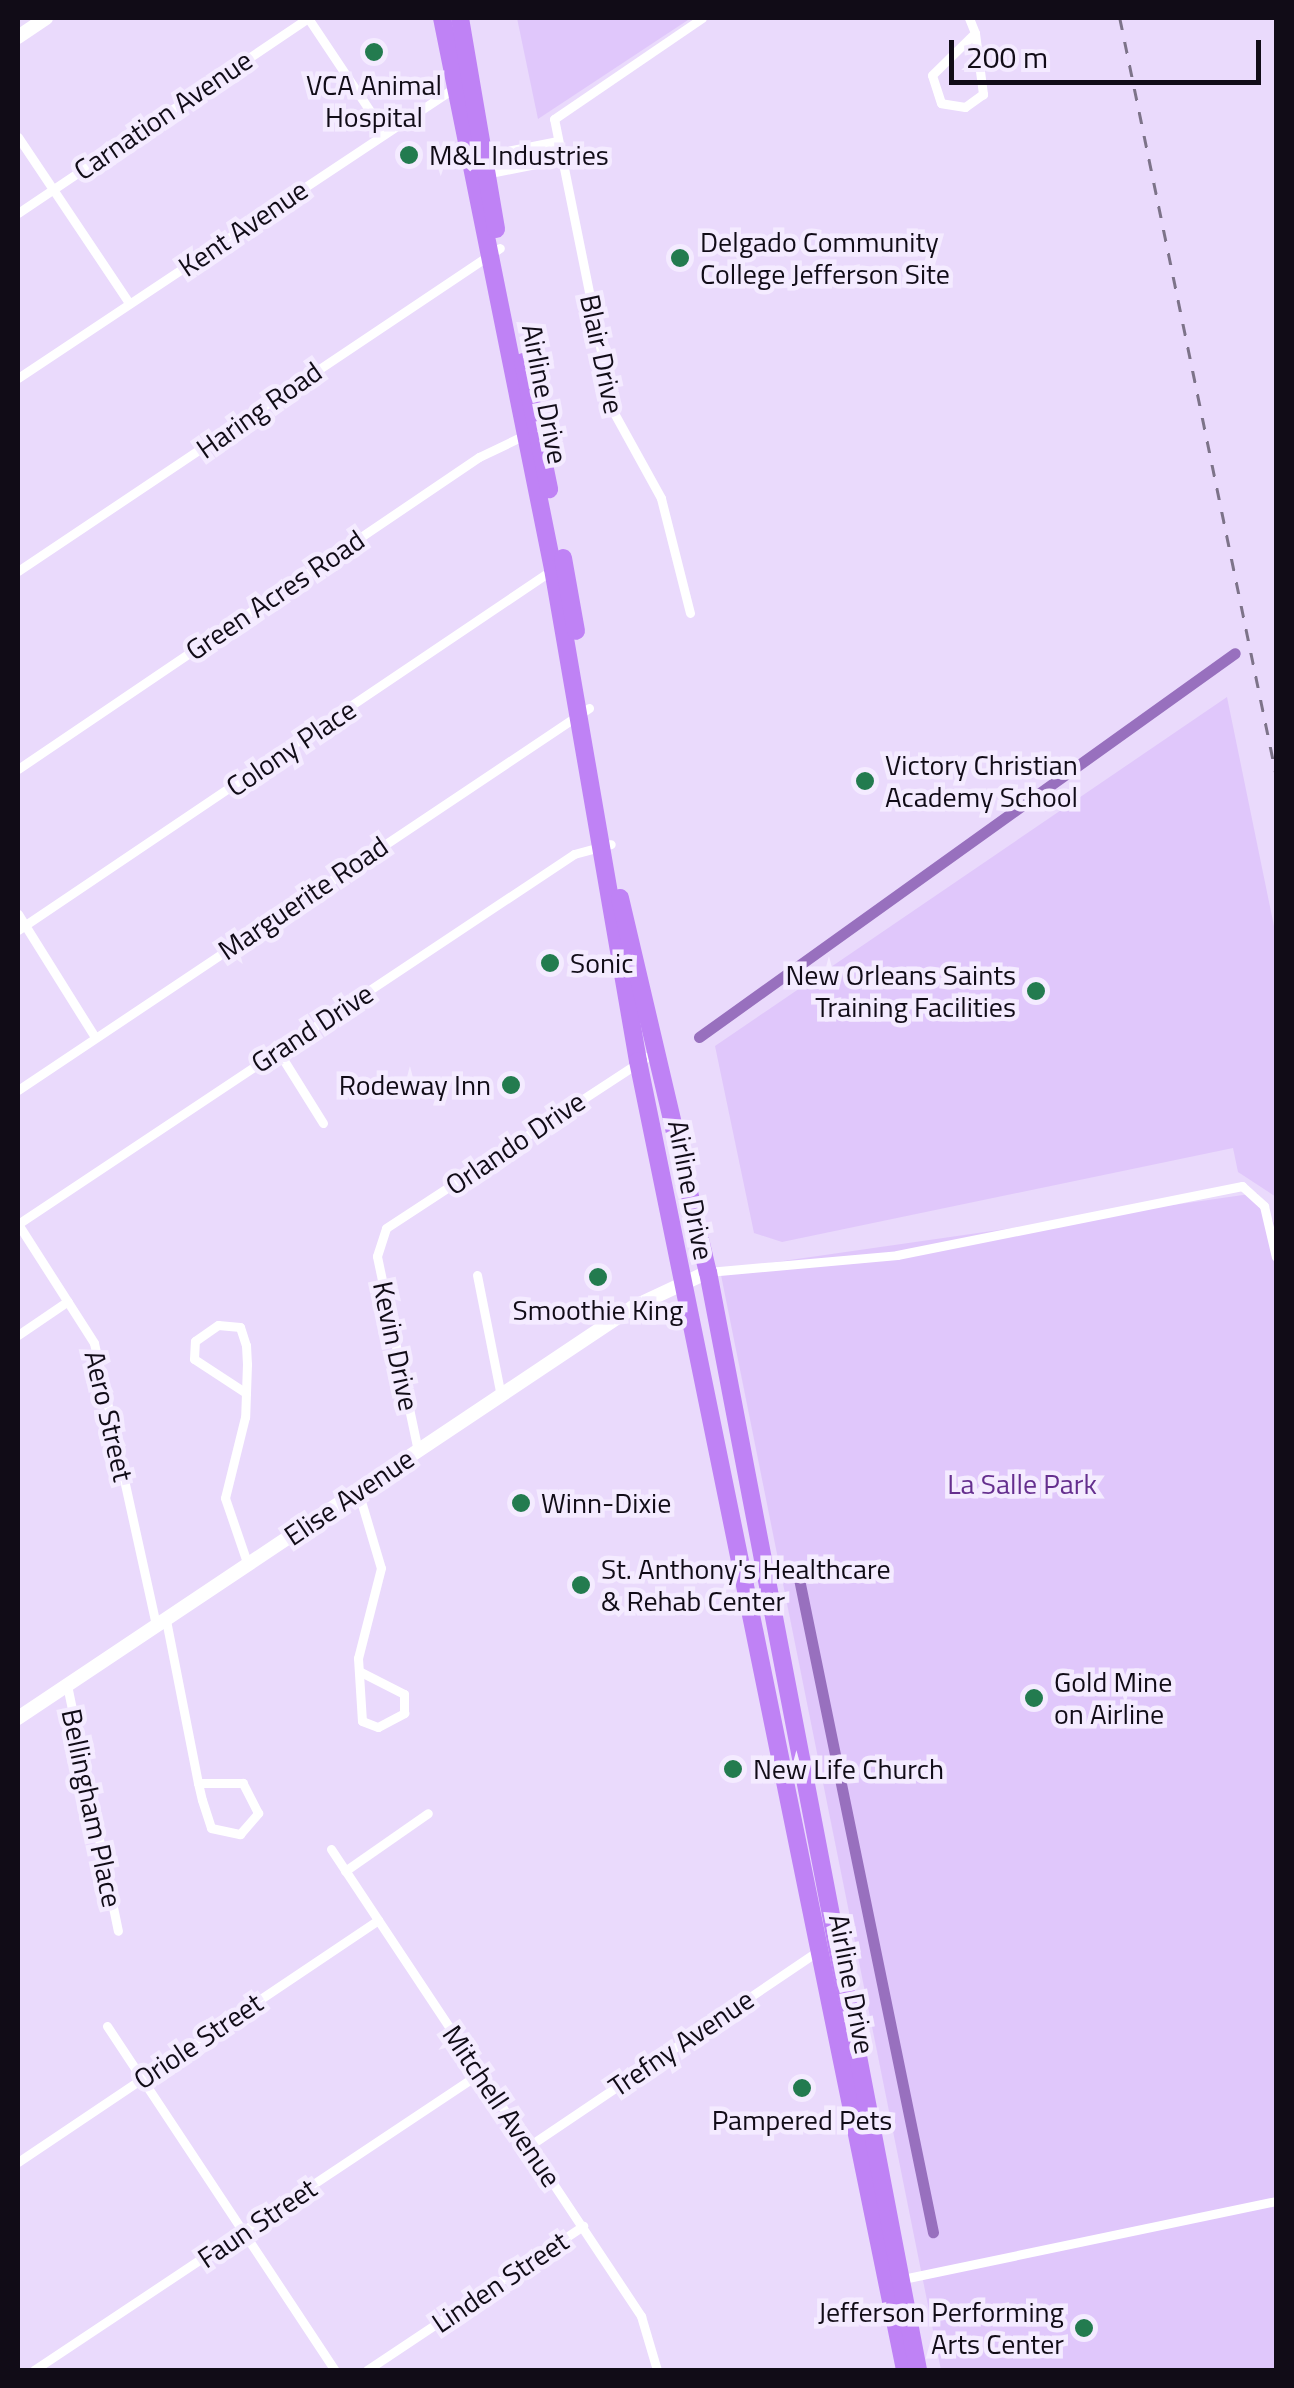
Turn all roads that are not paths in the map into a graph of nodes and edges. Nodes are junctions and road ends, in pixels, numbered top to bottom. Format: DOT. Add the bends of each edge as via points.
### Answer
graph roads {
  1 [pos="46,18"];
  2 [pos="308,18"];
  3 [pos="442,18"];
  4 [pos="460,18"];
  5 [pos="702,18"];
  6 [pos="969,18"];
  7 [pos="974,34"];
  8 [pos="18,36"];
  9 [pos="462,84"];
  10 [pos="384,132"];
  11 [pos="18,137"];
  12 [pos="558,141"];
  13 [pos="561,159"];
  14 [pos="477,166"];
  15 [pos="53,189"];
  16 [pos="18,212"];
  17 [pos="494,250"];
  18 [pos="129,304"];
  19 [pos="18,378"];
  20 [pos="531,433"];
  21 [pos="559,568"];
  22 [pos="18,571"];
  23 [pos="690,613"];
  24 [pos="584,710"];
  25 [pos="18,769"];
  26 [pos="606,846"];
  27 [pos="18,914"];
  28 [pos="21,928"];
  29 [pos="95,1036"];
  30 [pos="278,1051"];
  31 [pos="657,1051"];
  32 [pos="638,1062"];
  33 [pos="18,1090"];
  34 [pos="323,1123"];
  35 [pos="18,1224"];
  36 [pos="379,1241"];
  37 [pos="1276,1257"];
  38 [pos="708,1272"];
  39 [pos="477,1275"];
  40 [pos="681,1278"];
  41 [pos="68,1300"];
  42 [pos="18,1335"];
  43 [pos="246,1392"];
  44 [pos="501,1396"];
  45 [pos="418,1451"];
  46 [pos="358,1491"];
  47 [pos="761,1554"];
  48 [pos="738,1556"];
  49 [pos="248,1565"];
  50 [pos="161,1623"];
  51 [pos="361,1672"];
  52 [pos="67,1686"];
  53 [pos="18,1718"];
  54 [pos="198,1783"];
  55 [pos="428,1812"];
  56 [pos="331,1849"];
  57 [pos="346,1871"];
  58 [pos="378,1920"];
  59 [pos="118,1932"];
  60 [pos="826,1949"];
  61 [pos="107,2026"];
  62 [pos="480,2073"];
  63 [pos="142,2079"];
  64 [pos="529,2146"];
  65 [pos="18,2162"];
  66 [pos="1276,2200"];
  67 [pos="583,2226"];
  68 [pos="243,2233"];
  69 [pos="892,2281"];
  70 [pos="34,2370"];
  71 [pos="335,2370"];
  72 [pos="367,2370"];
  73 [pos="657,2370"];
  74 [pos="904,2370"];
  75 [pos="918,2370"];
  1 -- 8 [label="street"];
  2 -- 10 [label="street"];
  2 -- 15 [label="street, Carnation Avenue"];
  3 -- 9 [label="highway, Airline Drive"];
  4 -- 9 [label="highway, Airline Drive"];
  5 -- 12 [label="street" via="562,111"];
  6 -- 7 [label="street"];
  7 -- 7 [label="street" via="983,94 966,106 942,103 932,76"];
  9 -- 10 [label="street, Kent Avenue"];
  9 -- 14 [label="highway, Airline Drive"];
  10 -- 18 [label="street, Kent Avenue"];
  11 -- 15 [label="street"];
  12 -- 13 [label="street, Blair Drive"];
  12 -- 14 [label="street"];
  13 -- 14 [label="street"];
  13 -- 23 [label="street, Blair Drive" via="613,411 661,498"];
  14 -- 17 [label="highway, Airline Drive"];
  15 -- 16 [label="street, Carnation Avenue"];
  15 -- 18 [label="street"];
  17 -- 20 [label="highway, Airline Drive"];
  17 -- 22 [label="street, Haring Road"];
  18 -- 19 [label="street, Kent Avenue"];
  20 -- 21 [label="highway, Airline Drive"];
  20 -- 25 [label="street, Green Acres Road" via="479,456"];
  21 -- 24 [label="highway, Airline Drive"];
  21 -- 28 [label="street, Colony Place"];
  24 -- 26 [label="highway, Airline Drive"];
  24 -- 29 [label="street, Marguerite Road"];
  26 -- 30 [label="street, Grand Drive" via="574,854"];
  26 -- 31 [label="highway, Airline Drive"];
  26 -- 32 [label="highway, Airline Drive"];
  27 -- 28 [label="street"];
  28 -- 29 [label="street"];
  29 -- 33 [label="street, Marguerite Road"];
  30 -- 34 [label="street"];
  30 -- 35 [label="street, Grand Drive"];
  31 -- 32 [label="street, Orlando Drive"];
  31 -- 38 [label="highway, Airline Drive"];
  32 -- 36 [label="street, Orlando Drive"];
  32 -- 40 [label="highway, Airline Drive"];
  35 -- 41 [label="street, Aero Street"];
  36 -- 45 [label="street, Kevin Drive"];
  37 -- 38 [label="street" via="1264,1206 1242,1186 897,1255"];
  38 -- 40 [label="street"];
  38 -- 47 [label="highway, Airline Drive"];
  39 -- 44 [label="street"];
  40 -- 44 [label="street, Elise Avenue"];
  40 -- 48 [label="highway, Airline Drive"];
  41 -- 42 [label="street"];
  41 -- 50 [label="street, Aero Street" via="94,1343"];
  43 -- 43 [label="street" via="194,1360 196,1342 218,1325 240,1328"];
  43 -- 49 [label="street" via="225,1498"];
  44 -- 45 [label="street, Elise Avenue"];
  45 -- 46 [label="street, Elise Avenue"];
  46 -- 49 [label="street, Elise Avenue"];
  46 -- 51 [label="street" via="381,1568"];
  47 -- 48 [label="highway"];
  47 -- 60 [label="highway, Airline Drive"];
  48 -- 60 [label="highway, Airline Drive"];
  49 -- 50 [label="street, Elise Avenue"];
  50 -- 52 [label="street, Elise Avenue"];
  50 -- 54 [label="street, Aero Street"];
  51 -- 51 [label="street" via="362,1721 378,1726 404,1713 404,1694"];
  52 -- 53 [label="street, Elise Avenue"];
  52 -- 59 [label="street, Bellingham Place"];
  54 -- 54 [label="street, Aero Street" via="211,1828 240,1834 258,1813 243,1784"];
  55 -- 57 [label="street"];
  56 -- 57 [label="street, Mitchell Avenue"];
  57 -- 58 [label="street, Mitchell Avenue"];
  58 -- 62 [label="street, Mitchell Avenue"];
  58 -- 63 [label="street, Oriole Street"];
  60 -- 64 [label="street, Trefny Avenue"];
  60 -- 69 [label="highway, Airline Drive"];
  61 -- 63 [label="street"];
  62 -- 64 [label="street, Mitchell Avenue"];
  62 -- 68 [label="street, Faun Street"];
  63 -- 65 [label="street, Oriole Street"];
  63 -- 68 [label="street"];
  64 -- 67 [label="street, Mitchell Avenue"];
  66 -- 69 [label="street"];
  67 -- 72 [label="street, Linden Street"];
  67 -- 73 [label="street, Mitchell Avenue" via="641,2316"];
  68 -- 70 [label="street, Faun Street"];
  68 -- 71 [label="street"];
  69 -- 74 [label="highway, Airline Drive"];
  69 -- 75 [label="highway, Airline Drive"];
}
